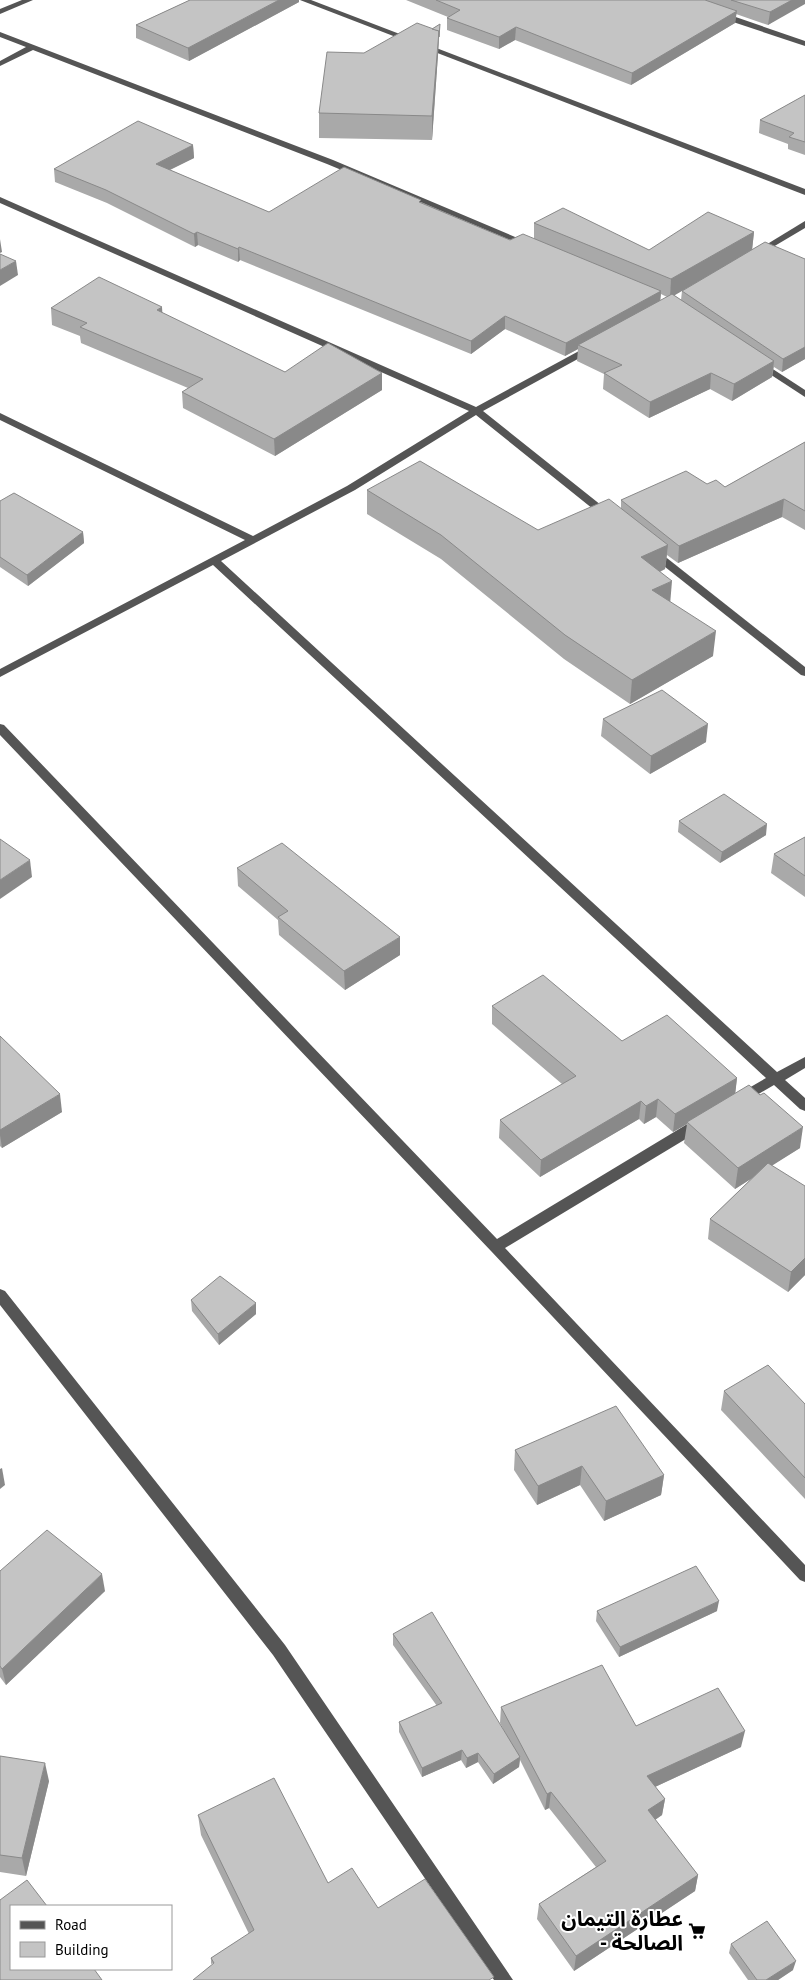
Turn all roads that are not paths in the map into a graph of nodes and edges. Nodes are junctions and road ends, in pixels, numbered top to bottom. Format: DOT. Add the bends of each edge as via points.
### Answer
graph roads {
  1 [pos="29,0"];
  2 [pos="304,0"];
  3 [pos="0,12"];
  4 [pos="715,13"];
  5 [pos="0,34"];
  6 [pos="805,44"];
  7 [pos="34,46"];
  8 [pos="0,64"];
  9 [pos="805,192"];
  10 [pos="0,200"];
  11 [pos="805,224"];
  12 [pos="538,248"];
  13 [pos="746,259"];
  14 [pos="603,341"];
  15 [pos="750,357"];
  16 [pos="805,394"];
  17 [pos="476,411"];
  18 [pos="0,416"];
  19 [pos="614,521"];
  20 [pos="253,540"];
  21 [pos="644,545"];
  22 [pos="214,561"];
  23 [pos="805,672"];
  24 [pos="0,674"];
  25 [pos="0,728"];
  26 [pos="805,1062"];
  27 [pos="775,1078"];
  28 [pos="733,1104"];
  29 [pos="805,1106"];
  30 [pos="707,1119"];
  31 [pos="496,1247"];
  32 [pos="0,1295"];
  33 [pos="805,1575"];
  34 [pos="504,1980"];
  1 -- 3 [label="street"];
  2 -- 9 [label="street"];
  4 -- 6 [label="street"];
  5 -- 7 [label="street"];
  7 -- 8 [label="street"];
  7 -- 12 [label="street"];
  10 -- 17 [label="street"];
  11 -- 13 [label="street"];
  14 -- 17 [label="street"];
  15 -- 16 [label="street"];
  17 -- 19 [label="street"];
  17 -- 20 [label="street" via="351,488"];
  18 -- 20 [label="street"];
  20 -- 22 [label="street"];
  21 -- 23 [label="street"];
  22 -- 24 [label="street"];
  22 -- 27 [label="street"];
  25 -- 31 [label="street"];
  26 -- 27 [label="street"];
  27 -- 28 [label="street"];
  27 -- 29 [label="street"];
  30 -- 31 [label="street"];
  31 -- 33 [label="street"];
  32 -- 34 [label="street" via="279,1650"];
}
